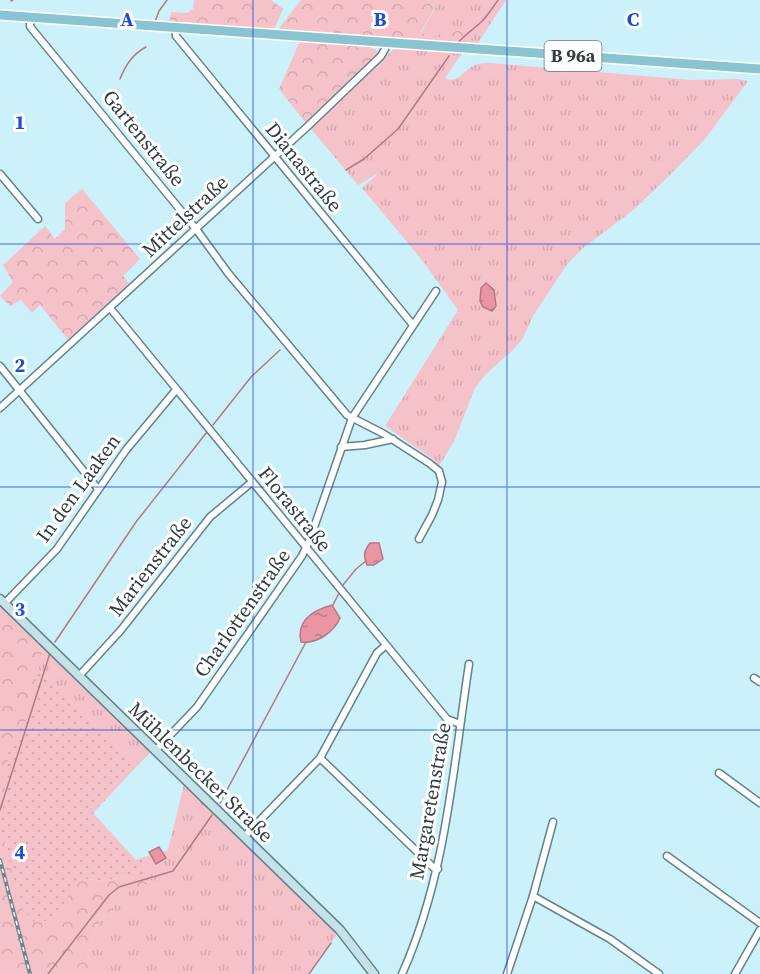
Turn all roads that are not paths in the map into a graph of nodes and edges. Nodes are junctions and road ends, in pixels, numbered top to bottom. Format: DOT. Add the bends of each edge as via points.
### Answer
graph roads {
  1 [pos="0,15"];
  2 [pos="30,16"];
  3 [pos="175,28"];
  4 [pos="386,42"];
  5 [pos="760,69"];
  6 [pos="274,156"];
  7 [pos="0,174"];
  8 [pos="38,219"];
  9 [pos="196,229"];
  10 [pos="436,291"];
  11 [pos="110,308"];
  12 [pos="413,325"];
  13 [pos="0,366"];
  14 [pos="20,390"];
  15 [pos="176,390"];
  16 [pos="0,408"];
  17 [pos="352,418"];
  18 [pos="393,439"];
  19 [pos="341,447"];
  20 [pos="252,482"];
  21 [pos="98,489"];
  22 [pos="419,539"];
  23 [pos="307,548"];
  24 [pos="2,601"];
  25 [pos="386,646"];
  26 [pos="469,664"];
  27 [pos="79,676"];
  28 [pos="460,723"];
  29 [pos="155,751"];
  30 [pos="320,758"];
  31 [pos="719,773"];
  32 [pos="760,803"];
  33 [pos="553,822"];
  34 [pos="244,837"];
  35 [pos="668,856"];
  36 [pos="438,869"];
  37 [pos="533,896"];
  38 [pos="760,923"];
  39 [pos="760,930"];
  40 [pos="508,973"];
  41 [pos="374,974"];
  42 [pos="402,974"];
  43 [pos="516,974"];
  44 [pos="660,974"];
  45 [pos="735,974"];
  1 -- 2 [label="main road, B 96a"];
  2 -- 3 [label="main road, B 96a"];
  2 -- 9 [label="street, Gartenstraße" via="32,29"];
  3 -- 4 [label="main road, B 96a"];
  3 -- 6 [label="street, Dianastraße" via="176,36"];
  4 -- 5 [label="main road, B 96a"];
  4 -- 6 [label="street, Mittelstraße" via="381,56"];
  6 -- 9 [label="street, Mittelstraße"];
  6 -- 12 [label="street, Dianastraße"];
  7 -- 8 [label="street"];
  9 -- 11 [label="street, Mittelstraße"];
  9 -- 17 [label="street, Gartenstraße" via="228,273"];
  10 -- 12 [label="street, Charlottenstraße"];
  11 -- 14 [label="street, Mittelstraße"];
  11 -- 15 [label="street, Florastraße"];
  12 -- 17 [label="street, Charlottenstraße"];
  13 -- 14 [label="street"];
  14 -- 16 [label="street, Mittelstraße"];
  14 -- 21 [label="street"];
  15 -- 20 [label="street, Florastraße"];
  15 -- 21 [label="street, In den Laaken" via="142,428"];
  17 -- 18 [label="street, Gartenstraße"];
  17 -- 19 [label="street, Charlottenstraße"];
  18 -- 19 [label="street"];
  18 -- 22 [label="street, Gartenstraße" via="441,476 438,500"];
  19 -- 23 [label="street, Charlottenstraße"];
  20 -- 23 [label="street, Florastraße"];
  20 -- 27 [label="street, Marienstraße" via="210,517 121,630"];
  21 -- 24 [label="street, In den Laaken" via="57,549"];
  23 -- 25 [label="street, Florastraße"];
  23 -- 29 [label="street, Charlottenstraße" via="197,707"];
  24 -- 27 [label="main road, Mühlenbecker Straße"];
  25 -- 28 [label="street, Florastraße" via="447,719"];
  25 -- 30 [label="street" via="377,653"];
  26 -- 28 [label="street, Margaretenstraße"];
  27 -- 29 [label="main road, Mühlenbecker Straße"];
  28 -- 36 [label="street, Margaretenstraße"];
  29 -- 34 [label="main road, Mühlenbecker Straße"];
  30 -- 34 [label="street"];
  30 -- 36 [label="street"];
  31 -- 32 [label="street"];
  33 -- 37 [label="street"];
  34 -- 41 [label="main road, Mühlenbecker Straße" via="340,930"];
  35 -- 38 [label="street"];
  36 -- 42 [label="street, Margaretenstraße" via="418,937"];
  37 -- 40 [label="street"];
  37 -- 44 [label="street" via="610,939"];
  39 -- 45 [label="street"];
  40 -- 43 [label="street"];
}
